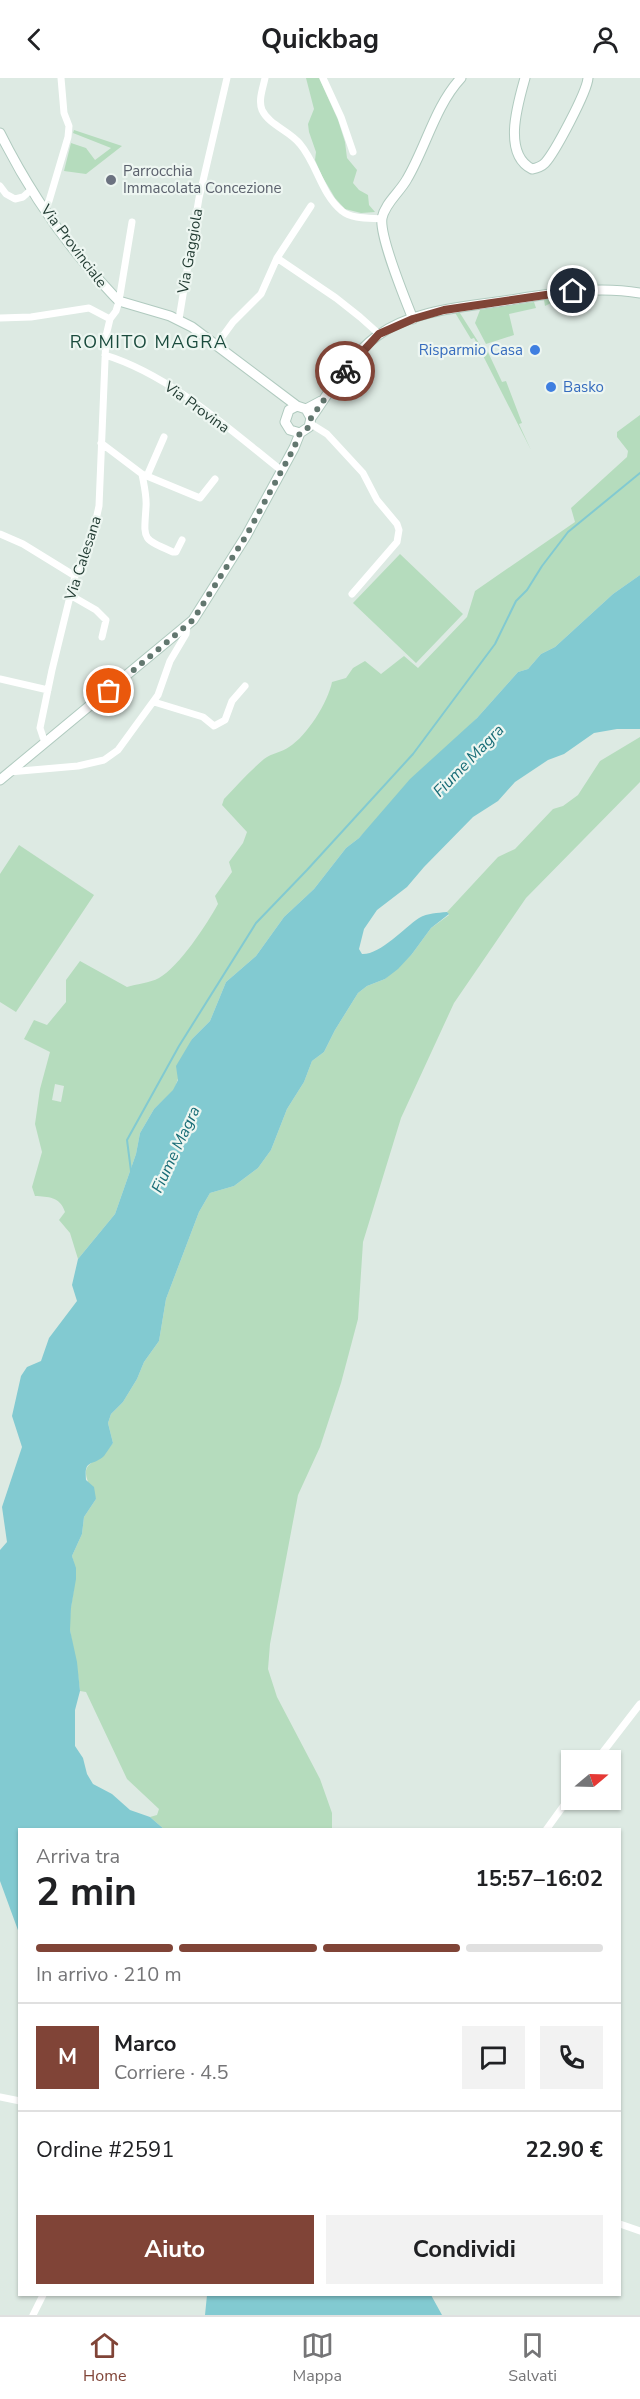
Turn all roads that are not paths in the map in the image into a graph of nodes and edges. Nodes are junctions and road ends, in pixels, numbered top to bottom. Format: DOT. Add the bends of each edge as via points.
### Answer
graph roads {
  1 [pos="62,78"];
  2 [pos="227,78"];
  3 [pos="265,78"];
  4 [pos="323,78"];
  5 [pos="461,78"];
  6 [pos="525,78"];
  7 [pos="588,78"];
  8 [pos="0,133"];
  9 [pos="353,152"];
  10 [pos="0,186"];
  11 [pos="32,189"];
  12 [pos="311,206"];
  13 [pos="45,208"];
  14 [pos="382,219"];
  15 [pos="132,222"];
  16 [pos="277,258"];
  17 [pos="640,293"];
  18 [pos="119,301"];
  19 [pos="0,318"];
  20 [pos="110,319"];
  21 [pos="413,319"];
  22 [pos="179,320"];
  23 [pos="379,334"];
  24 [pos="217,344"];
  25 [pos="105,355"];
  26 [pos="277,392"];
  27 [pos="287,413"];
  28 [pos="306,414"];
  29 [pos="290,430"];
  30 [pos="300,433"];
  31 [pos="164,437"];
  32 [pos="101,443"];
  33 [pos="290,455"];
  34 [pos="282,471"];
  35 [pos="145,475"];
  36 [pos="215,479"];
  37 [pos="0,534"];
  38 [pos="182,540"];
  39 [pos="75,576"];
  40 [pos="352,594"];
  41 [pos="70,595"];
  42 [pos="187,626"];
  43 [pos="102,637"];
  44 [pos="0,679"];
  45 [pos="245,686"];
  46 [pos="48,690"];
  47 [pos="154,702"];
  48 [pos="45,743"];
  49 [pos="9,772"];
  50 [pos="0,780"];
  51 [pos="640,1704"];
  52 [pos="604,1750"];
  53 [pos="561,1809"];
  54 [pos="547,1828"];
  55 [pos="0,2097"];
  56 [pos="18,2101"];
  57 [pos="621,2224"];
  58 [pos="640,2231"];
  59 [pos="42,2296"];
  60 [pos="33,2315"];
  1 -- 13 [label="street" via="68,137"];
  2 -- 22 [label="street, Via Gaggiola" via="200,198"];
  3 -- 14 [label="street" via="262,109 300,144 341,211"];
  4 -- 9 [label="street"];
  5 -- 14 [label="main road" via="453,86 407,179"];
  6 -- 7 [label="main road" via="518,101 515,141 521,160 532,169 548,159 579,104"];
  8 -- 11 [label="main road, Via Provinciale"];
  10 -- 11 [label="street" via="15,199"];
  11 -- 13 [label="main road, Via Provinciale"];
  12 -- 16 [label="street"];
  13 -- 18 [label="main road, Via Provinciale"];
  14 -- 21 [label="main road"];
  15 -- 18 [label="street, Via Calesana"];
  16 -- 23 [label="street" via="360,316"];
  16 -- 24 [label="street" via="261,294"];
  17 -- 21 [label="main road" via="611,289 564,292 444,310"];
  18 -- 20 [label="street, Via Calesana"];
  18 -- 22 [label="main road, Via Provinciale"];
  19 -- 20 [label="street" via="89,308"];
  20 -- 25 [label="street, Via Calesana"];
  21 -- 23 [label="main road"];
  22 -- 24 [label="main road, Via Provinciale"];
  23 -- 28 [label="main road" via="360,352 325,399"];
  24 -- 26 [label="main road, Via Provinciale"];
  25 -- 32 [label="street, Via Calesana"];
  25 -- 34 [label="street, Via Provina" via="159,379"];
  26 -- 27 [label="main road, Via Provinciale"];
  26 -- 28 [label="main road"];
  27 -- 28 [label="main road"];
  27 -- 29 [label="main road, Via Provinciale" via="285,422"];
  28 -- 30 [label="main road" via="307,430"];
  28 -- 40 [label="street" via="363,473 399,530 397,542"];
  29 -- 30 [label="main road"];
  29 -- 33 [label="main road, Via Provinciale"];
  30 -- 33 [label="main road"];
  31 -- 35 [label="street"];
  32 -- 35 [label="street"];
  32 -- 39 [label="street, Via Calesana" via="99,506"];
  33 -- 34 [label="main road"];
  34 -- 42 [label="main road" via="205,604"];
  35 -- 36 [label="street" via="200,498"];
  35 -- 38 [label="street" via="145,536 173,552"];
  37 -- 39 [label="street" via="23,543"];
  39 -- 41 [label="street, Via Calesana"];
  41 -- 43 [label="street" via="106,620"];
  41 -- 46 [label="street, Via Calesana"];
  42 -- 47 [label="street"];
  42 -- 48 [label="main road"];
  44 -- 46 [label="street"];
  45 -- 47 [label="street" via="232,701 225,720 213,726 202,717"];
  46 -- 48 [label="street, Via Calesana" via="40,729"];
  47 -- 49 [label="street" via="118,750 104,760"];
  48 -- 49 [label="main road"];
  49 -- 50 [label="main road"];
  51 -- 52 [label="street"];
  53 -- 54 [label="street"];
  55 -- 56 [label="street"];
  57 -- 58 [label="street"];
  59 -- 60 [label="street"];
}
